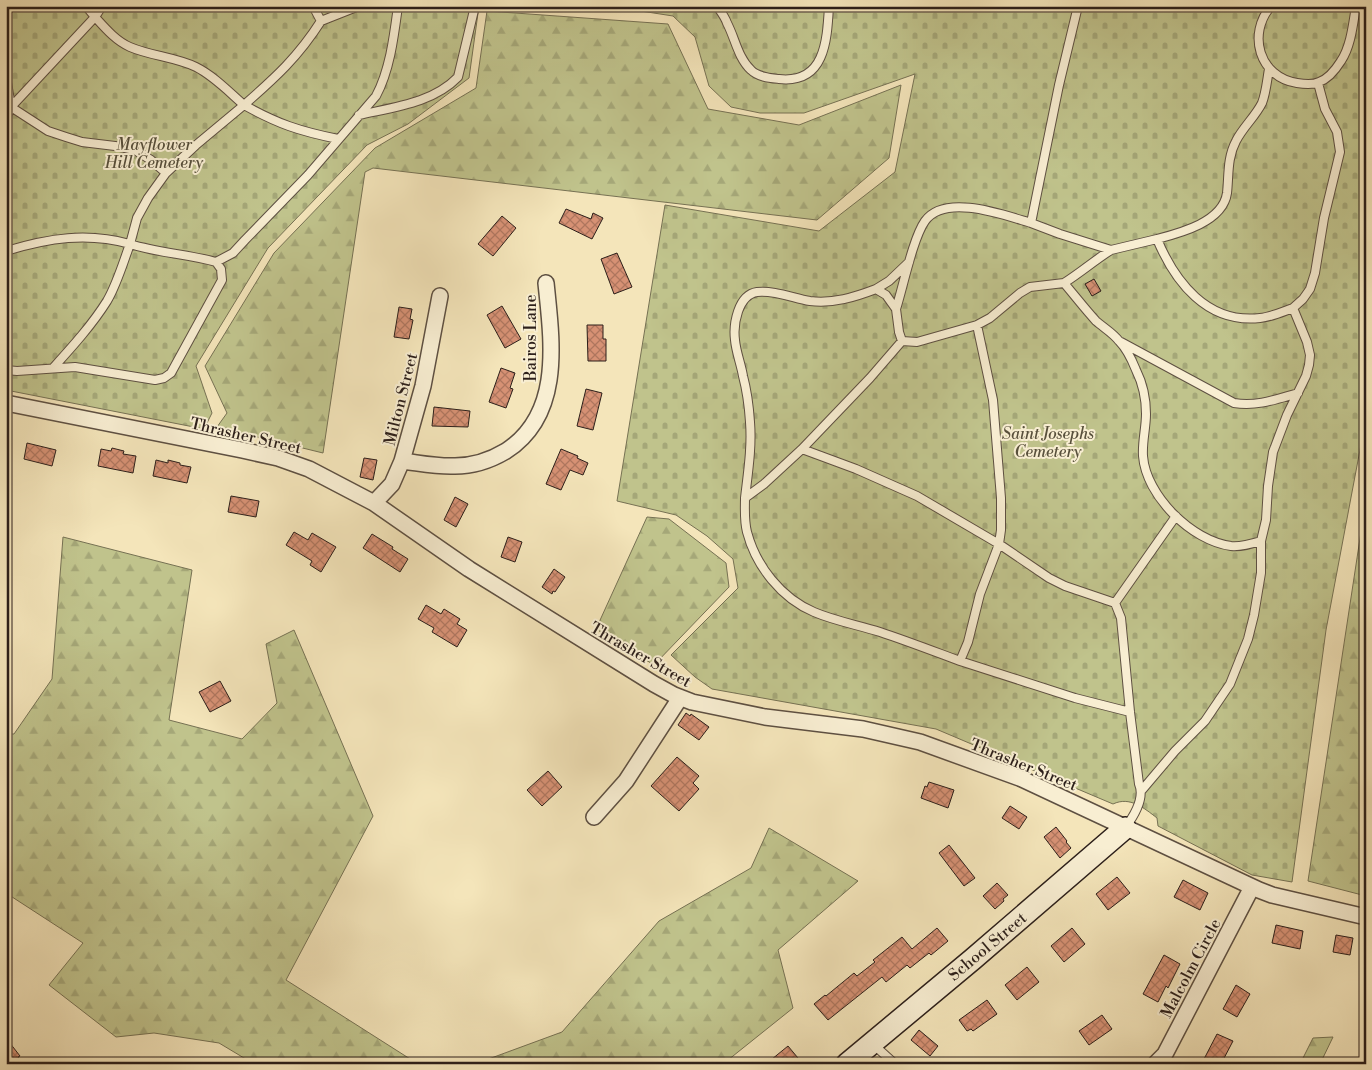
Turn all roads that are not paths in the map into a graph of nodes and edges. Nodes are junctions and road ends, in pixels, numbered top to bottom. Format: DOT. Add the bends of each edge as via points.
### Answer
graph roads {
  1 [pos="86,6"];
  2 [pos="102,6"];
  3 [pos="313,6"];
  4 [pos="359,6"];
  5 [pos="398,6"];
  6 [pos="475,6"];
  7 [pos="717,6"];
  8 [pos="829,6"];
  9 [pos="1078,6"];
  10 [pos="1271,6"];
  11 [pos="1356,6"];
  12 [pos="95,17"];
  13 [pos="322,21"];
  14 [pos="1269,69"];
  15 [pos="6,76"];
  16 [pos="1318,83"];
  17 [pos="244,105"];
  18 [pos="11,107"];
  19 [pos="359,115"];
  20 [pos="6,118"];
  21 [pos="338,139"];
  22 [pos="166,173"];
  23 [pos="1031,223"];
  24 [pos="1157,239"];
  25 [pos="130,244"];
  26 [pos="6,250"];
  27 [pos="1111,250"];
  28 [pos="910,260"];
  29 [pos="216,262"];
  30 [pos="546,283"];
  31 [pos="1064,283"];
  32 [pos="876,289"];
  33 [pos="440,296"];
  34 [pos="1293,308"];
  35 [pos="896,309"];
  36 [pos="977,325"];
  37 [pos="902,341"];
  38 [pos="1120,341"];
  39 [pos="53,368"];
  40 [pos="6,370"];
  41 [pos="1298,393"];
  42 [pos="6,403"];
  43 [pos="802,449"];
  44 [pos="402,461"];
  45 [pos="745,498"];
  46 [pos="374,503"];
  47 [pos="1176,516"];
  48 [pos="1261,541"];
  49 [pos="999,544"];
  50 [pos="1115,603"];
  51 [pos="960,661"];
  52 [pos="680,698"];
  53 [pos="1130,712"];
  54 [pos="1142,790"];
  55 [pos="594,817"];
  56 [pos="1125,828"];
  57 [pos="1252,887"];
  58 [pos="1366,918"];
  59 [pos="872,1043"];
  60 [pos="847,1064"];
  61 [pos="894,1064"];
  62 [pos="1155,1064"];
  1 -- 12 [label="lane"];
  2 -- 12 [label="lane"];
  3 -- 13 [label="lane"];
  4 -- 13 [label="lane"];
  5 -- 19 [label="lane" via="382,84"];
  6 -- 19 [label="lane" via="458,77 451,84 418,101"];
  7 -- 8 [label="lane" via="744,63 752,72 784,80 806,76 818,63 828,33"];
  9 -- 23 [label="lane"];
  10 -- 14 [label="lane" via="1258,34 1264,62"];
  11 -- 16 [label="lane" via="1345,54 1331,74"];
  12 -- 17 [label="lane" via="128,46 198,68"];
  12 -- 18 [label="lane"];
  13 -- 17 [label="lane" via="290,64"];
  14 -- 16 [label="lane" via="1294,82"];
  14 -- 24 [label="lane" via="1262,102 1232,151 1224,203 1210,218 1192,228"];
  15 -- 18 [label="lane"];
  16 -- 34 [label="lane" via="1325,109 1338,132 1340,152 1324,218 1316,273 1310,289"];
  17 -- 21 [label="lane" via="295,129"];
  17 -- 22 [label="lane"];
  18 -- 20 [label="lane"];
  18 -- 22 [label="lane" via="66,137 135,150"];
  19 -- 21 [label="lane"];
  21 -- 29 [label="lane" via="233,253"];
  22 -- 25 [label="lane" via="148,198"];
  23 -- 27 [label="lane"];
  23 -- 28 [label="lane" via="970,208 945,208 925,221"];
  24 -- 27 [label="lane"];
  24 -- 34 [label="lane" via="1164,256 1188,291 1211,308 1245,318 1260,318"];
  25 -- 26 [label="lane" via="80,236"];
  25 -- 29 [label="lane"];
  25 -- 39 [label="lane" via="107,301"];
  27 -- 31 [label="lane"];
  28 -- 32 [label="lane" via="890,281"];
  28 -- 35 [label="lane"];
  29 -- 39 [label="lane" via="221,269 222,280 171,373 164,378 155,380 94,369"];
  30 -- 44 [label="street, Bairos Lane" via="550,370 545,399 532,426 512,446 483,462 454,466"];
  31 -- 36 [label="lane" via="1030,287"];
  31 -- 38 [label="lane" via="1096,320"];
  32 -- 35 [label="lane" via="886,295"];
  32 -- 45 [label="lane" via="824,302 757,292 742,303 734,338 750,419"];
  33 -- 44 [label="street, Milton Street" via="423,386"];
  34 -- 41 [label="lane" via="1310,355 1306,376"];
  35 -- 37 [label="lane"];
  36 -- 37 [label="lane" via="917,342"];
  36 -- 49 [label="lane" via="993,400 1001,498"];
  37 -- 43 [label="lane"];
  38 -- 41 [label="lane" via="1234,403 1266,403"];
  38 -- 47 [label="lane" via="1142,385 1146,415 1145,467 1161,498"];
  39 -- 40 [label="lane"];
  41 -- 48 [label="lane" via="1279,434 1272,459"];
  42 -- 46 [label="street, Thrasher Street" via="278,458 310,469"];
  43 -- 45 [label="lane"];
  43 -- 49 [label="lane" via="917,496"];
  44 -- 46 [label="street, Milton Street" via="392,484"];
  45 -- 51 [label="lane" via="747,532 755,553 764,570 791,598 815,612"];
  46 -- 52 [label="street, Thrasher Street" via="469,570"];
  47 -- 48 [label="lane" via="1188,528 1213,542 1233,546"];
  47 -- 50 [label="lane"];
  48 -- 54 [label="lane" via="1261,574 1254,615 1230,684 1205,721"];
  49 -- 50 [label="lane" via="1048,578"];
  49 -- 51 [label="lane"];
  50 -- 53 [label="lane" via="1121,618"];
  51 -- 53 [label="lane"];
  52 -- 55 [label="street" via="626,781"];
  52 -- 56 [label="street, Thrasher Street" via="766,717 863,729 920,742 1022,779"];
  53 -- 54 [label="lane"];
  54 -- 56 [label="lane" via="1134,815"];
  56 -- 57 [label="street, Thrasher Street"];
  56 -- 59 [label="street, School Street"];
  57 -- 58 [label="street, Thrasher Street"];
  57 -- 62 [label="street, Malcolm Circle" via="1165,1054"];
  59 -- 60 [label="street, School Street"];
  59 -- 61 [label="lane"];
}
